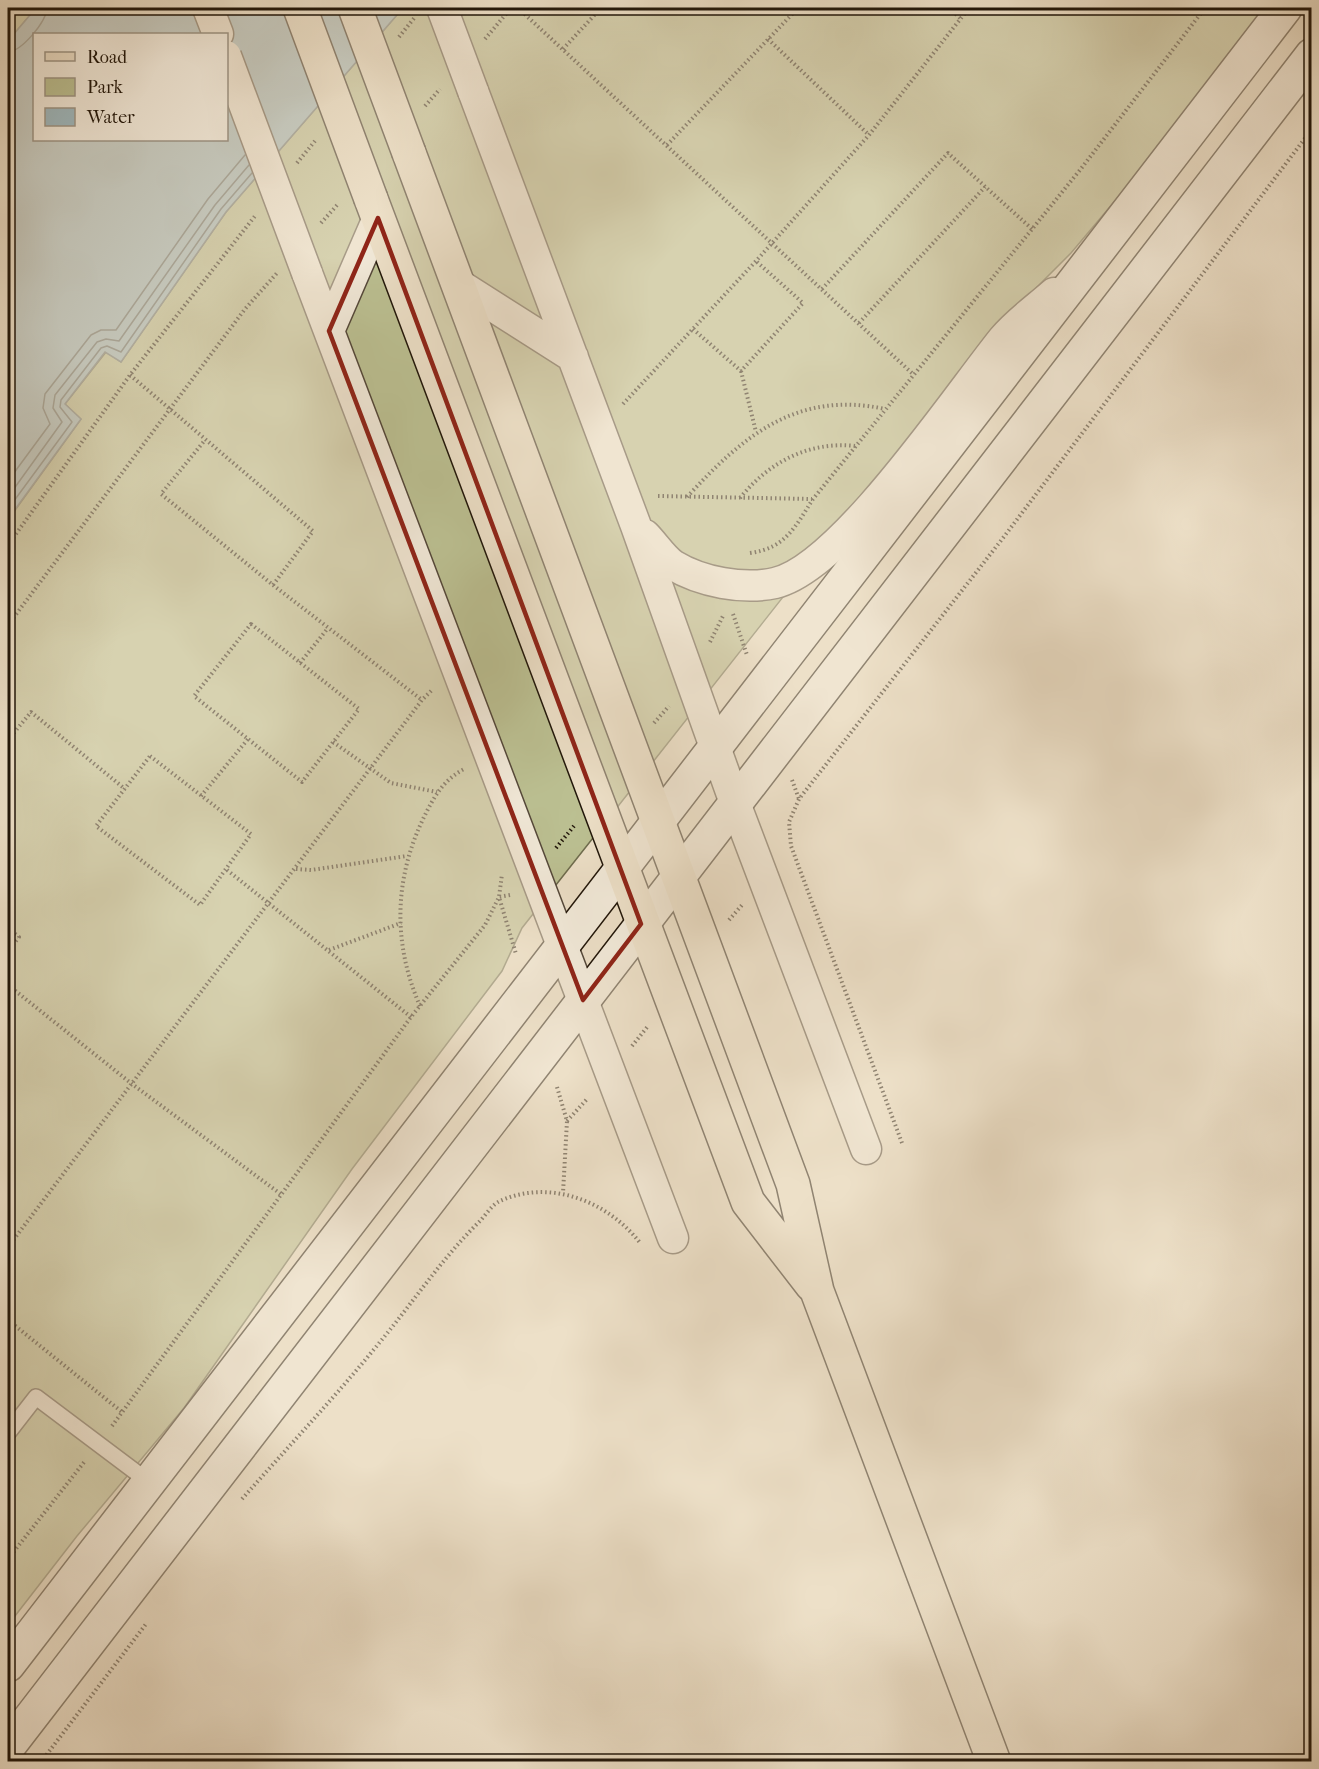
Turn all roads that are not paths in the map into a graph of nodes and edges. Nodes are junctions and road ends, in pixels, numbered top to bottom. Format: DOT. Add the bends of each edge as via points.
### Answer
graph roads {
  1 [pos="208,8"];
  2 [pos="300,8"];
  3 [pos="355,8"];
  4 [pos="1285,8"];
  5 [pos="429,12"];
  6 [pos="218,33"];
  7 [pos="1311,55"];
  8 [pos="228,62"];
  9 [pos="363,206"];
  10 [pos="1093,256"];
  11 [pos="458,284"];
  12 [pos="329,331"];
  13 [pos="573,357"];
  14 [pos="636,526"];
  15 [pos="716,744"];
  16 [pos="735,803"];
  17 [pos="658,821"];
  18 [pos="621,869"];
  19 [pos="679,876"];
  20 [pos="641,924"];
  21 [pos="561,945"];
  22 [pos="583,1000"];
  23 [pos="866,1149"];
  24 [pos="673,1238"];
  25 [pos="817,1291"];
  26 [pos="8,1433"];
  27 [pos="149,1482"];
  28 [pos="9,1659"];
  29 [pos="8,1747"];
  30 [pos="994,1761"];
  1 -- 6 [label="street"];
  2 -- 9 [label="main road, bridge"];
  3 -- 11 [label="main road, bridge"];
  4 -- 10 [label="main road"];
  5 -- 13 [label="street, bridge" via="473,91"];
  7 -- 16 [label="main road"];
  8 -- 12 [label="street, bridge" via="296,269"];
  9 -- 12 [label="street"];
  9 -- 18 [label="main road"];
  10 -- 14 [label="street" via="1005,337 910,460 841,539 810,565 776,583 740,585 710,580 672,564"];
  10 -- 15 [label="main road"];
  11 -- 13 [label="street"];
  11 -- 17 [label="main road"];
  12 -- 21 [label="street"];
  13 -- 14 [label="street"];
  14 -- 15 [label="street"];
  15 -- 16 [label="street"];
  15 -- 17 [label="main road"];
  16 -- 19 [label="main road"];
  16 -- 23 [label="street"];
  17 -- 18 [label="main road"];
  17 -- 19 [label="main road"];
  18 -- 20 [label="main road"];
  18 -- 21 [label="main road"];
  19 -- 20 [label="main road"];
  19 -- 25 [label="main road" via="793,1184"];
  20 -- 22 [label="main road"];
  20 -- 25 [label="main road" via="748,1202"];
  21 -- 22 [label="street"];
  21 -- 27 [label="main road"];
  22 -- 24 [label="street"];
  22 -- 29 [label="main road"];
  25 -- 30 [label="main road"];
  26 -- 27 [label="lane" via="36,1396"];
  27 -- 28 [label="main road"];
}
